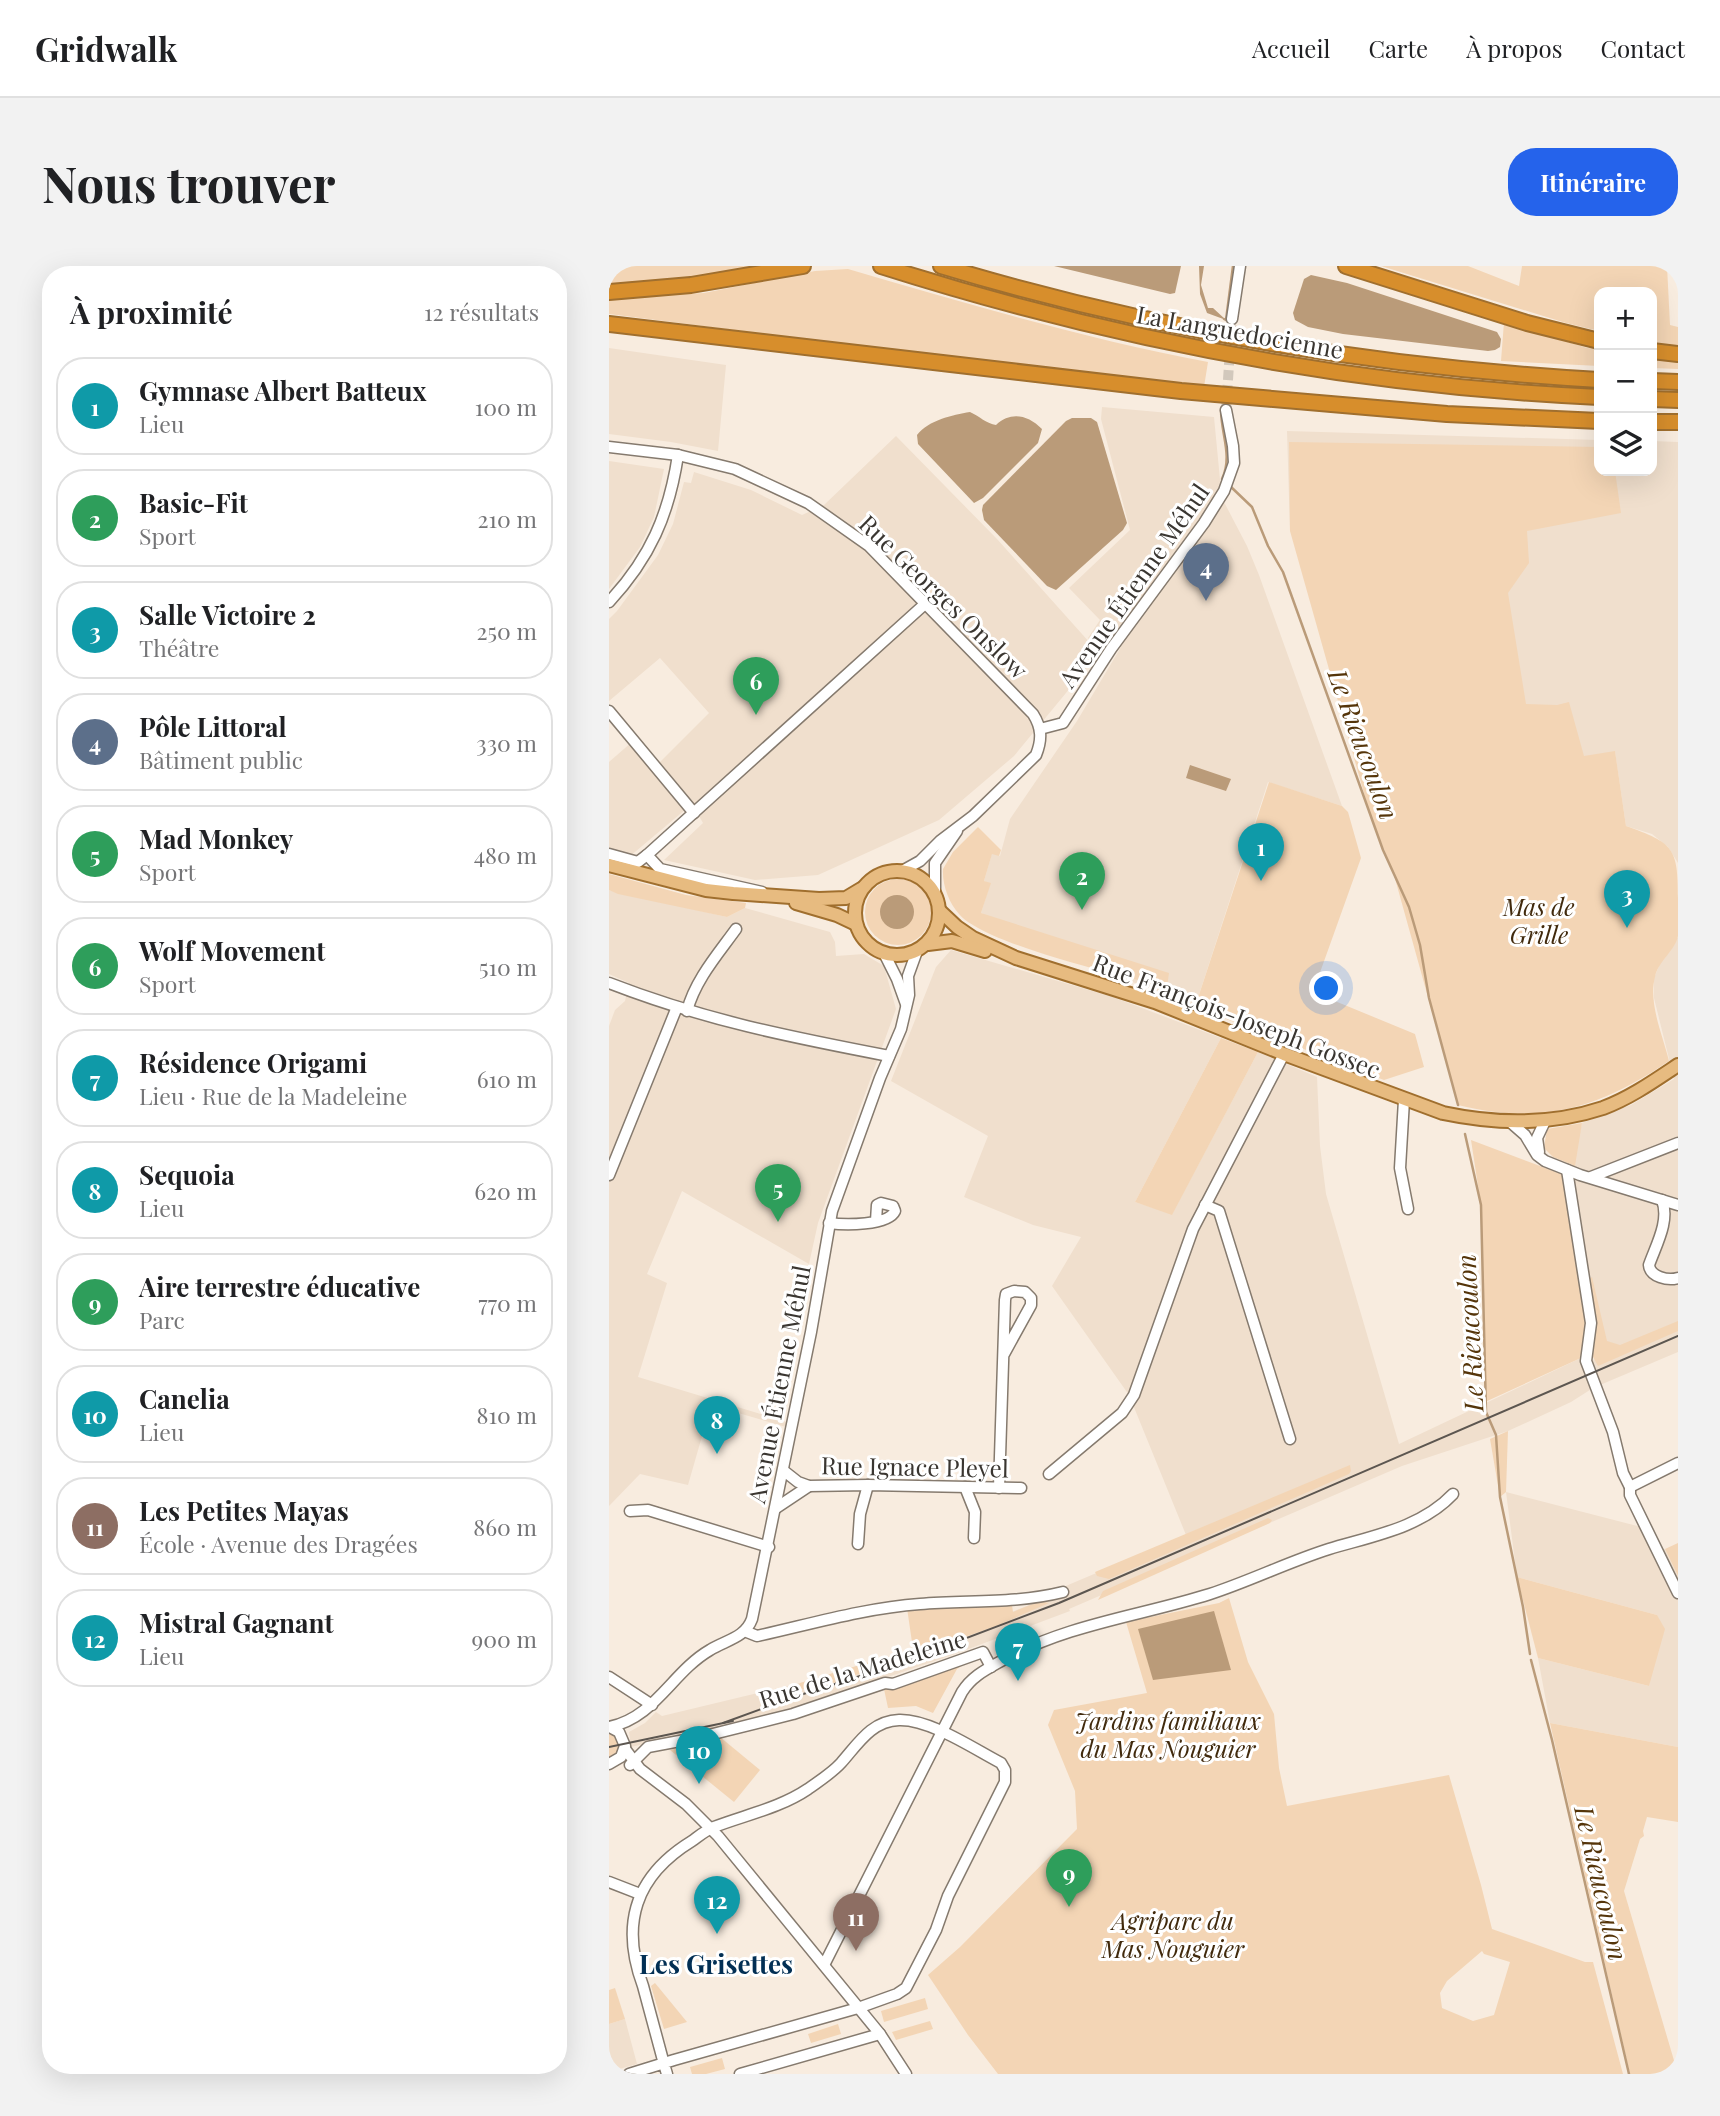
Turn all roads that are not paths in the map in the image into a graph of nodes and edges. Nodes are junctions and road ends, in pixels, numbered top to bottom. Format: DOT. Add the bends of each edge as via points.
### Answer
graph roads {
  1 [pos="803,266"];
  2 [pos="881,266"];
  3 [pos="941,266"];
  4 [pos="1240,266"];
  5 [pos="1346,266"];
  6 [pos="609,292"];
  7 [pos="1232,319"];
  8 [pos="609,324"];
  9 [pos="1594,340"];
  10 [pos="1657,352"];
  11 [pos="1678,354"];
  12 [pos="1594,380"];
  13 [pos="1657,382"];
  14 [pos="1678,382"];
  15 [pos="1594,397"];
  16 [pos="1657,399"];
  17 [pos="1678,400"];
  18 [pos="1226,410"];
  19 [pos="1594,421"];
  20 [pos="1657,422"];
  21 [pos="1678,422"];
  22 [pos="609,447"];
  23 [pos="678,455"];
  24 [pos="609,602"];
  25 [pos="926,603"];
  26 [pos="609,710"];
  27 [pos="1040,729"];
  28 [pos="694,813"];
  29 [pos="959,828"];
  30 [pos="609,854"];
  31 [pos="647,855"];
  32 [pos="609,865"];
  33 [pos="902,871"];
  34 [pos="862,889"];
  35 [pos="935,891"];
  36 [pos="776,897"];
  37 [pos="940,911"];
  38 [pos="856,923"];
  39 [pos="736,929"];
  40 [pos="923,948"];
  41 [pos="884,953"];
  42 [pos="1016,958"];
  43 [pos="609,983"];
  44 [pos="906,1004"];
  45 [pos="682,1009"];
  46 [pos="1284,1054"];
  47 [pos="889,1056"];
  48 [pos="1678,1065"];
  49 [pos="1403,1100"];
  50 [pos="1546,1119"];
  51 [pos="1509,1121"];
  52 [pos="1678,1143"];
  53 [pos="1545,1161"];
  54 [pos="1567,1170"];
  55 [pos="609,1175"];
  56 [pos="1591,1177"];
  57 [pos="1663,1200"];
  58 [pos="1205,1205"];
  59 [pos="1678,1205"];
  60 [pos="1408,1209"];
  61 [pos="876,1221"];
  62 [pos="829,1223"];
  63 [pos="1678,1278"];
  64 [pos="1004,1354"];
  65 [pos="1290,1438"];
  66 [pos="1678,1463"];
  67 [pos="784,1471"];
  68 [pos="1049,1474"];
  69 [pos="869,1485"];
  70 [pos="809,1486"];
  71 [pos="965,1487"];
  72 [pos="999,1488"];
  73 [pos="1021,1488"];
  74 [pos="1630,1488"];
  75 [pos="1453,1494"];
  76 [pos="776,1508"];
  77 [pos="629,1511"];
  78 [pos="974,1538"];
  79 [pos="857,1544"];
  80 [pos="769,1547"];
  81 [pos="1063,1592"];
  82 [pos="1678,1593"];
  83 [pos="747,1632"];
  84 [pos="991,1667"];
  85 [pos="609,1676"];
  86 [pos="652,1705"];
  87 [pos="629,1722"];
  88 [pos="609,1727"];
  89 [pos="942,1732"];
  90 [pos="623,1736"];
  91 [pos="625,1749"];
  92 [pos="613,1763"];
  93 [pos="635,1765"];
  94 [pos="711,1828"];
  95 [pos="609,1882"];
  96 [pos="640,1894"];
  97 [pos="824,1965"];
  98 [pos="858,2008"];
  99 [pos="880,2034"];
  100 [pos="666,2069"];
  101 [pos="629,2074"];
  102 [pos="740,2074"];
  103 [pos="907,2074"];
  1 -- 6 [label="highway" via="691,285"];
  2 -- 15 [label="highway, La Languedocienne" via="1056,317 1245,357 1445,386"];
  3 -- 12 [label="highway, La Languedocienne" via="1100,309 1280,345 1454,369"];
  4 -- 7 [label="street"];
  5 -- 9 [label="highway"];
  8 -- 19 [label="highway" via="1181,391 1447,414"];
  10 -- 11 [label="highway"];
  13 -- 14 [label="highway"];
  16 -- 17 [label="highway"];
  18 -- 27 [label="street, Avenue Étienne Méhul" via="1234,446 1228,482 1063,723"];
  20 -- 21 [label="highway"];
  22 -- 23 [label="street, Rue Georges Onslow"];
  23 -- 24 [label="street" via="667,508 652,544"];
  23 -- 25 [label="street, Rue Georges Onslow" via="735,469 808,503 869,546"];
  25 -- 27 [label="street, Rue Georges Onslow" via="1033,714"];
  25 -- 28 [label="street"];
  26 -- 28 [label="street"];
  27 -- 29 [label="street" via="1036,755"];
  28 -- 31 [label="street"];
  29 -- 33 [label="street"];
  29 -- 35 [label="street" via="935,863"];
  30 -- 31 [label="street" via="638,862"];
  31 -- 36 [label="street" via="660,870"];
  32 -- 36 [label="main road" via="706,890"];
  33 -- 34 [label="main road" via="877,875"];
  33 -- 35 [label="main road" via="923,879"];
  34 -- 36 [label="main road" via="846,898"];
  34 -- 38 [label="main road"];
  35 -- 37 [label="main road"];
  36 -- 38 [label="main road"];
  37 -- 40 [label="main road" via="935,932"];
  37 -- 42 [label="main road, Rue François-Joseph Gossec" via="973,937"];
  38 -- 41 [label="main road" via="866,941"];
  39 -- 45 [label="street"];
  40 -- 41 [label="main road" via="904,955"];
  40 -- 42 [label="main road, Rue François-Joseph Gossec" via="952,941"];
  40 -- 44 [label="street, Avenue Étienne Méhul" via="908,976"];
  41 -- 44 [label="street"];
  42 -- 46 [label="main road, Rue François-Joseph Gossec" via="1155,1002"];
  43 -- 45 [label="street"];
  44 -- 47 [label="street, Avenue Étienne Méhul"];
  45 -- 47 [label="street" via="786,1037"];
  45 -- 55 [label="street"];
  46 -- 49 [label="main road, Rue François-Joseph Gossec"];
  46 -- 58 [label="street"];
  47 -- 62 [label="street, Avenue Étienne Méhul"];
  48 -- 50 [label="main road, Rue François-Joseph Gossec" via="1602,1108"];
  49 -- 51 [label="main road, Rue François-Joseph Gossec" via="1443,1113"];
  49 -- 60 [label="street" via="1401,1168"];
  50 -- 51 [label="main road, Rue François-Joseph Gossec"];
  50 -- 53 [label="street" via="1537,1147"];
  51 -- 53 [label="street"];
  52 -- 56 [label="street"];
  53 -- 54 [label="street"];
  54 -- 56 [label="street"];
  54 -- 74 [label="street" via="1591,1323 1586,1361"];
  56 -- 57 [label="street"];
  57 -- 59 [label="street"];
  57 -- 63 [label="street" via="1665,1221 1650,1271 1670,1280"];
  58 -- 65 [label="street" via="1219,1211"];
  58 -- 68 [label="street" via="1134,1395 1122,1413"];
  61 -- 62 [label="street"];
  62 -- 67 [label="street, Avenue Étienne Méhul"];
  64 -- 64 [label="street" via="1031,1305 1025,1292 1006,1294"];
  64 -- 72 [label="street"];
  66 -- 74 [label="street"];
  67 -- 70 [label="street, Rue Ignace Pleyel"];
  67 -- 76 [label="street, Avenue Étienne Méhul"];
  69 -- 70 [label="street, Rue Ignace Pleyel"];
  69 -- 71 [label="street, Rue Ignace Pleyel"];
  69 -- 79 [label="street"];
  70 -- 76 [label="street, Rue Ignace Pleyel"];
  71 -- 72 [label="street, Rue Ignace Pleyel"];
  71 -- 78 [label="street" via="975,1512"];
  72 -- 73 [label="street, Rue Ignace Pleyel"];
  74 -- 82 [label="street"];
  75 -- 84 [label="street, Rue de la Madeleine" via="1418,1521 1296,1560 1210,1594 1069,1632"];
  76 -- 80 [label="street, Avenue Étienne Méhul"];
  77 -- 80 [label="street" via="648,1510"];
  80 -- 83 [label="street, Avenue Étienne Méhul"];
  81 -- 83 [label="street" via="998,1602 905,1605 757,1636"];
  83 -- 86 [label="street" via="689,1665"];
  84 -- 89 [label="street" via="969,1682"];
  84 -- 93 [label="street, Rue de la Madeleine" via="983,1653 793,1714 648,1747"];
  85 -- 86 [label="street"];
  86 -- 87 [label="street"];
  87 -- 88 [label="street"];
  87 -- 90 [label="street"];
  88 -- 90 [label="street"];
  89 -- 94 [label="street" via="911,1721 881,1724 803,1793"];
  89 -- 97 [label="street"];
  89 -- 98 [label="street" via="1001,1763 1005,1782 906,1988"];
  90 -- 91 [label="street"];
  91 -- 92 [label="street"];
  91 -- 93 [label="street"];
  92 -- 93 [label="street"];
  93 -- 94 [label="street"];
  94 -- 96 [label="street" via="662,1864"];
  94 -- 97 [label="street"];
  95 -- 96 [label="street"];
  96 -- 100 [label="street" via="632,1924 634,1956"];
  97 -- 98 [label="street"];
  98 -- 99 [label="street"];
  98 -- 100 [label="street"];
  99 -- 102 [label="street"];
  99 -- 103 [label="street"];
  100 -- 101 [label="street"];
}
